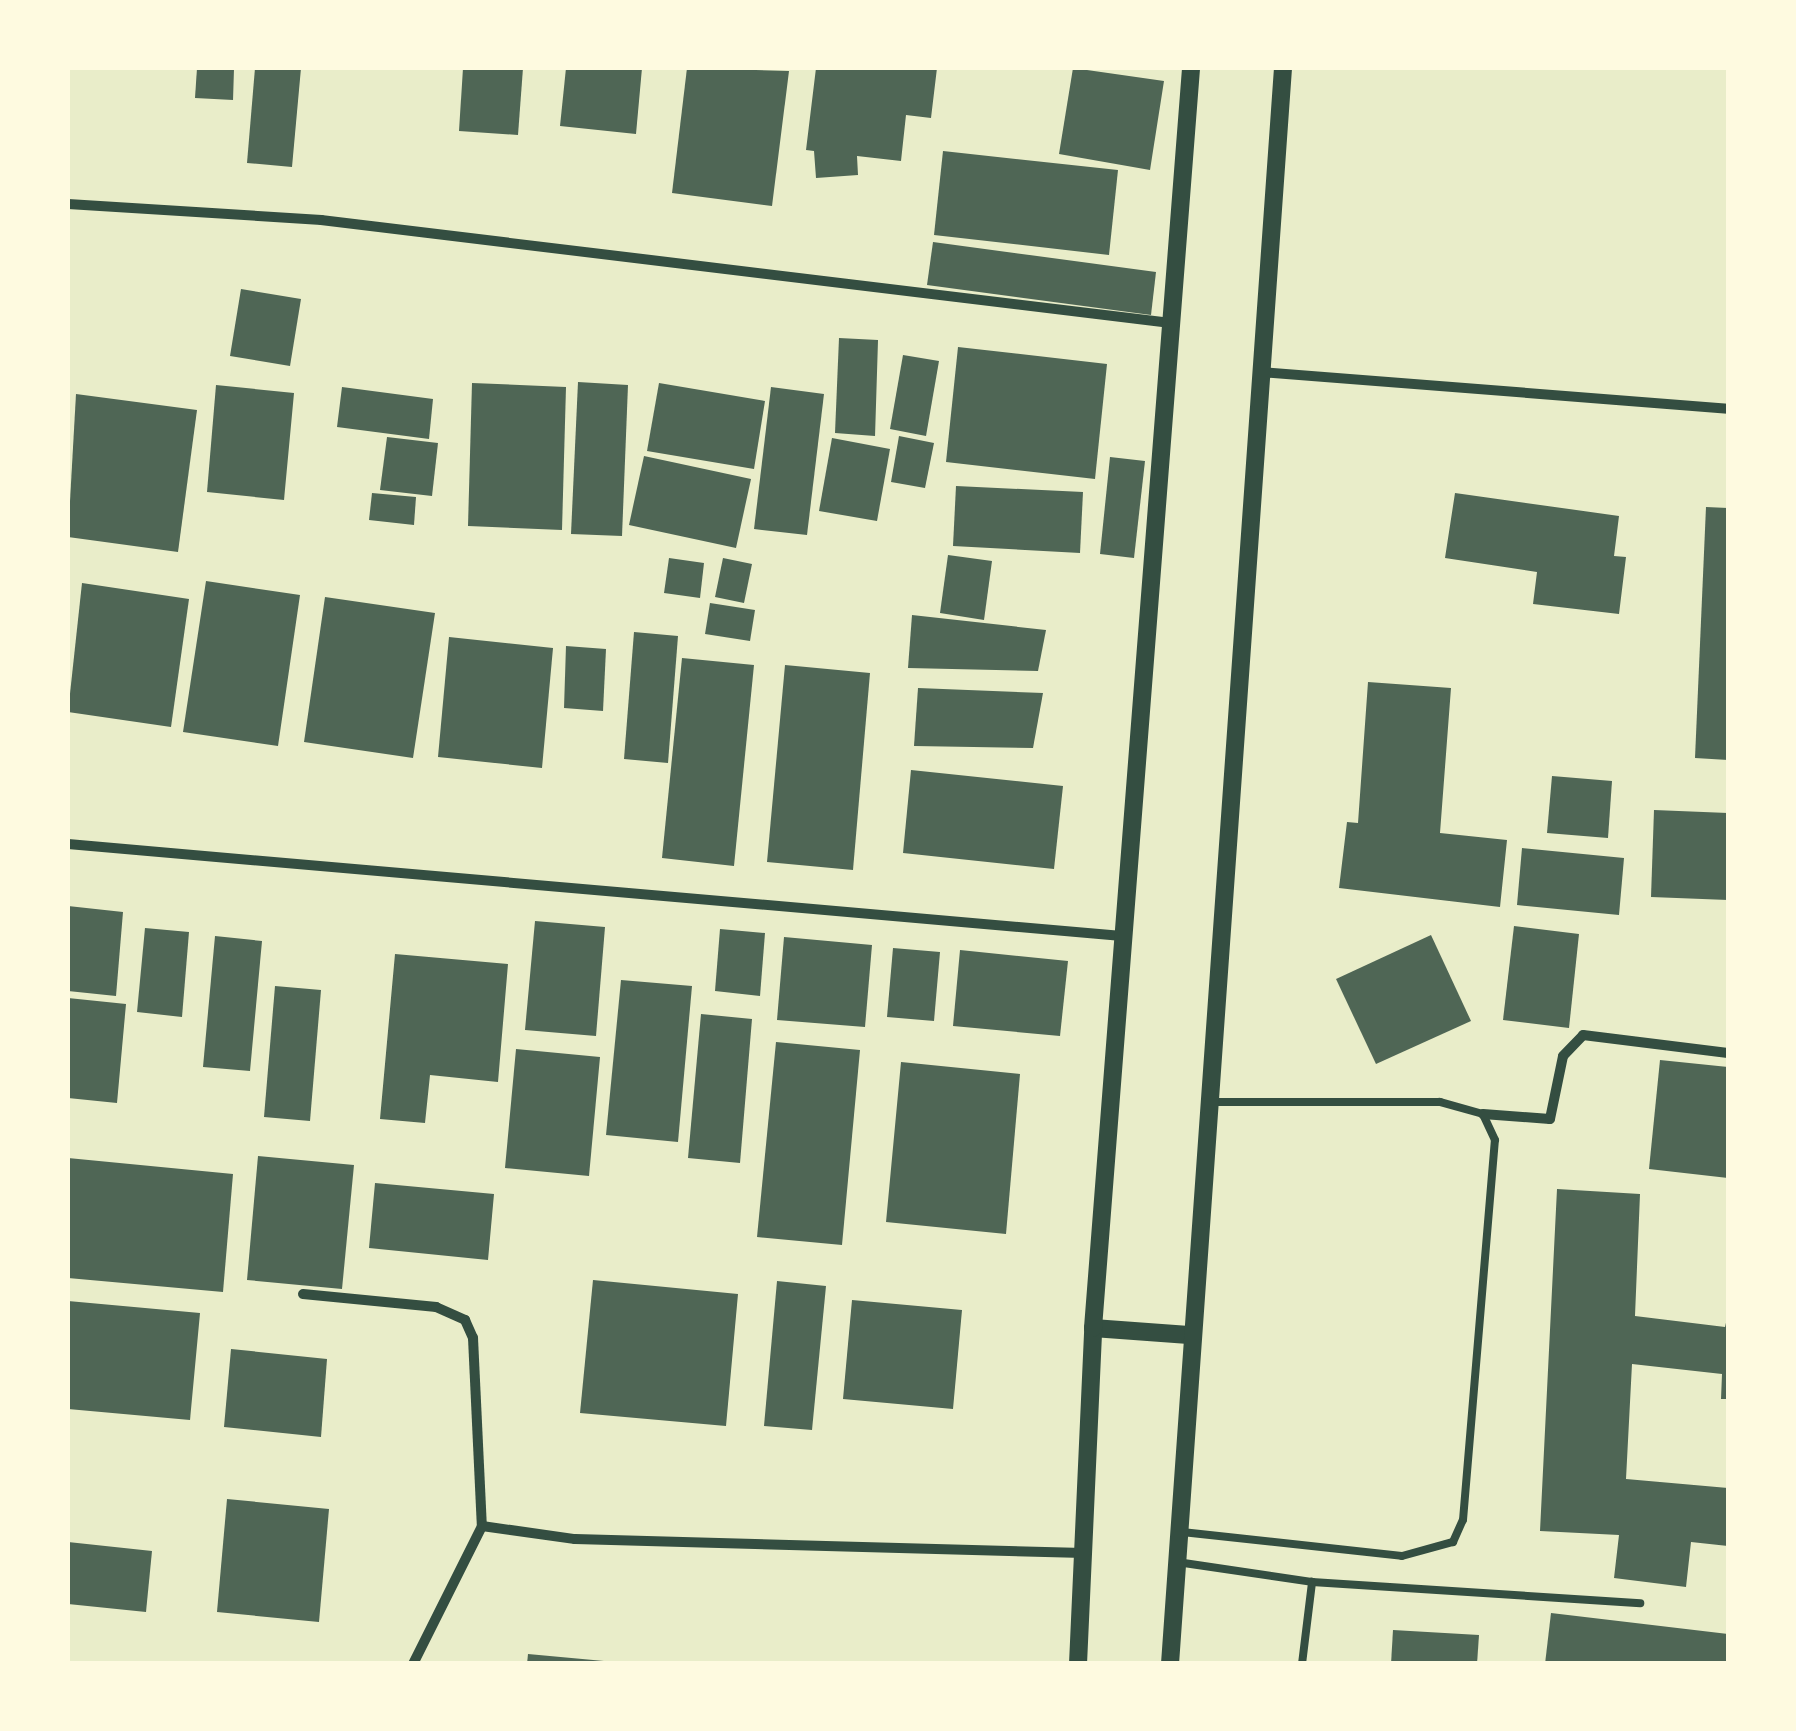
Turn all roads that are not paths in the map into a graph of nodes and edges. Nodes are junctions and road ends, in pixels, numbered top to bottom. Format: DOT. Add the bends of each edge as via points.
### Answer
graph roads {
  1 [pos="1191,68"];
  2 [pos="1283,68"];
  3 [pos="68,204"];
  4 [pos="1172,323"];
  5 [pos="1261,372"];
  6 [pos="1728,409"];
  7 [pos="68,844"];
  8 [pos="1122,936"];
  9 [pos="1728,1053"];
  10 [pos="1207,1102"];
  11 [pos="1483,1114"];
  12 [pos="303,1294"];
  13 [pos="1093,1328"];
  14 [pos="1190,1335"];
  15 [pos="482,1526"];
  16 [pos="1178,1532"];
  17 [pos="1085,1553"];
  18 [pos="1177,1562"];
  19 [pos="1312,1582"];
  20 [pos="1640,1603"];
  21 [pos="413,1664"];
  22 [pos="1078,1664"];
  23 [pos="1170,1664"];
  24 [pos="1302,1664"];
  1 -- 4 [label="street"];
  2 -- 5 [label="street"];
  3 -- 4 [label="street" via="321,220"];
  4 -- 8 [label="street"];
  5 -- 6 [label="street"];
  5 -- 10 [label="street"];
  7 -- 8 [label="street"];
  8 -- 13 [label="street"];
  9 -- 11 [label="street" via="1583,1035 1563,1056 1550,1119"];
  10 -- 11 [label="lane" via="1440,1102"];
  10 -- 14 [label="street"];
  11 -- 16 [label="lane" via="1495,1140 1463,1520 1453,1542 1402,1556"];
  12 -- 15 [label="street" via="436,1307 465,1320 473,1338"];
  13 -- 14 [label="street"];
  13 -- 17 [label="street"];
  14 -- 16 [label="street"];
  15 -- 17 [label="street" via="576,1539"];
  15 -- 21 [label="street"];
  16 -- 18 [label="street"];
  17 -- 22 [label="street"];
  18 -- 19 [label="lane"];
  18 -- 23 [label="street"];
  19 -- 20 [label="lane"];
  19 -- 24 [label="lane"];
}
